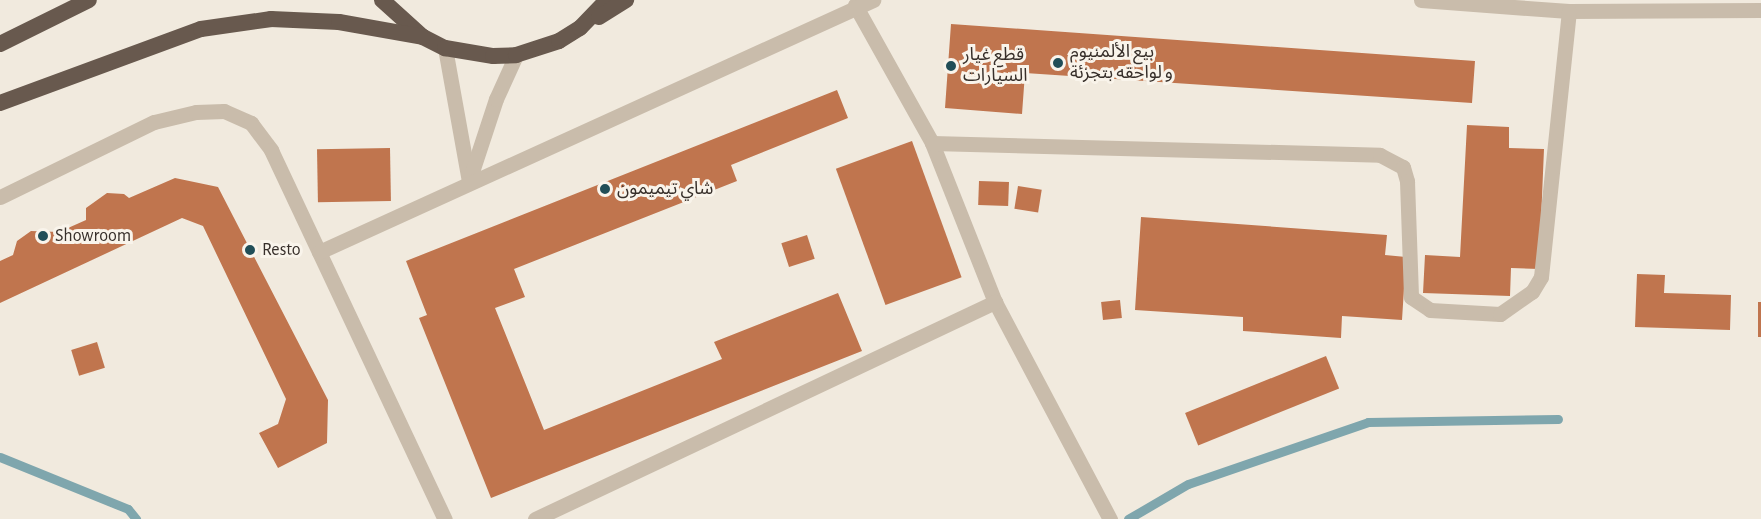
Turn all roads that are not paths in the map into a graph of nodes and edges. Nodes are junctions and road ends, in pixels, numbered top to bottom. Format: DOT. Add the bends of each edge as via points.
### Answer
graph roads {
  1 [pos="89,0"];
  2 [pos="382,0"];
  3 [pos="607,0"];
  4 [pos="626,0"];
  5 [pos="873,0"];
  6 [pos="1421,0"];
  7 [pos="855,5"];
  8 [pos="1761,10"];
  9 [pos="1569,11"];
  10 [pos="580,28"];
  11 [pos="423,37"];
  12 [pos="0,44"];
  13 [pos="445,48"];
  14 [pos="516,55"];
  15 [pos="0,103"];
  16 [pos="932,143"];
  17 [pos="469,181"];
  18 [pos="0,197"];
  19 [pos="319,252"];
  20 [pos="995,302"];
  21 [pos="445,519"];
  22 [pos="535,519"];
  23 [pos="1110,519"];
  1 -- 12 [label="highway"];
  2 -- 11 [label="highway"];
  3 -- 10 [label="highway"];
  4 -- 10 [label="highway"];
  5 -- 7 [label="street"];
  6 -- 9 [label="street"];
  7 -- 16 [label="street"];
  7 -- 17 [label="street"];
  8 -- 9 [label="street"];
  9 -- 16 [label="street" via="1541,277 1532,292 1500,314 1430,310 1411,297 1407,181 1403,167 1380,155"];
  10 -- 14 [label="highway" via="559,41"];
  11 -- 13 [label="highway"];
  11 -- 15 [label="highway" via="339,22 271,19 201,29"];
  13 -- 14 [label="highway" via="477,55"];
  13 -- 17 [label="street"];
  14 -- 17 [label="street" via="496,99"];
  16 -- 20 [label="street"];
  17 -- 19 [label="street"];
  18 -- 19 [label="street" via="154,122 196,112 224,111 251,123 271,150"];
  19 -- 21 [label="street"];
  20 -- 22 [label="street"];
  20 -- 23 [label="street"];
}
